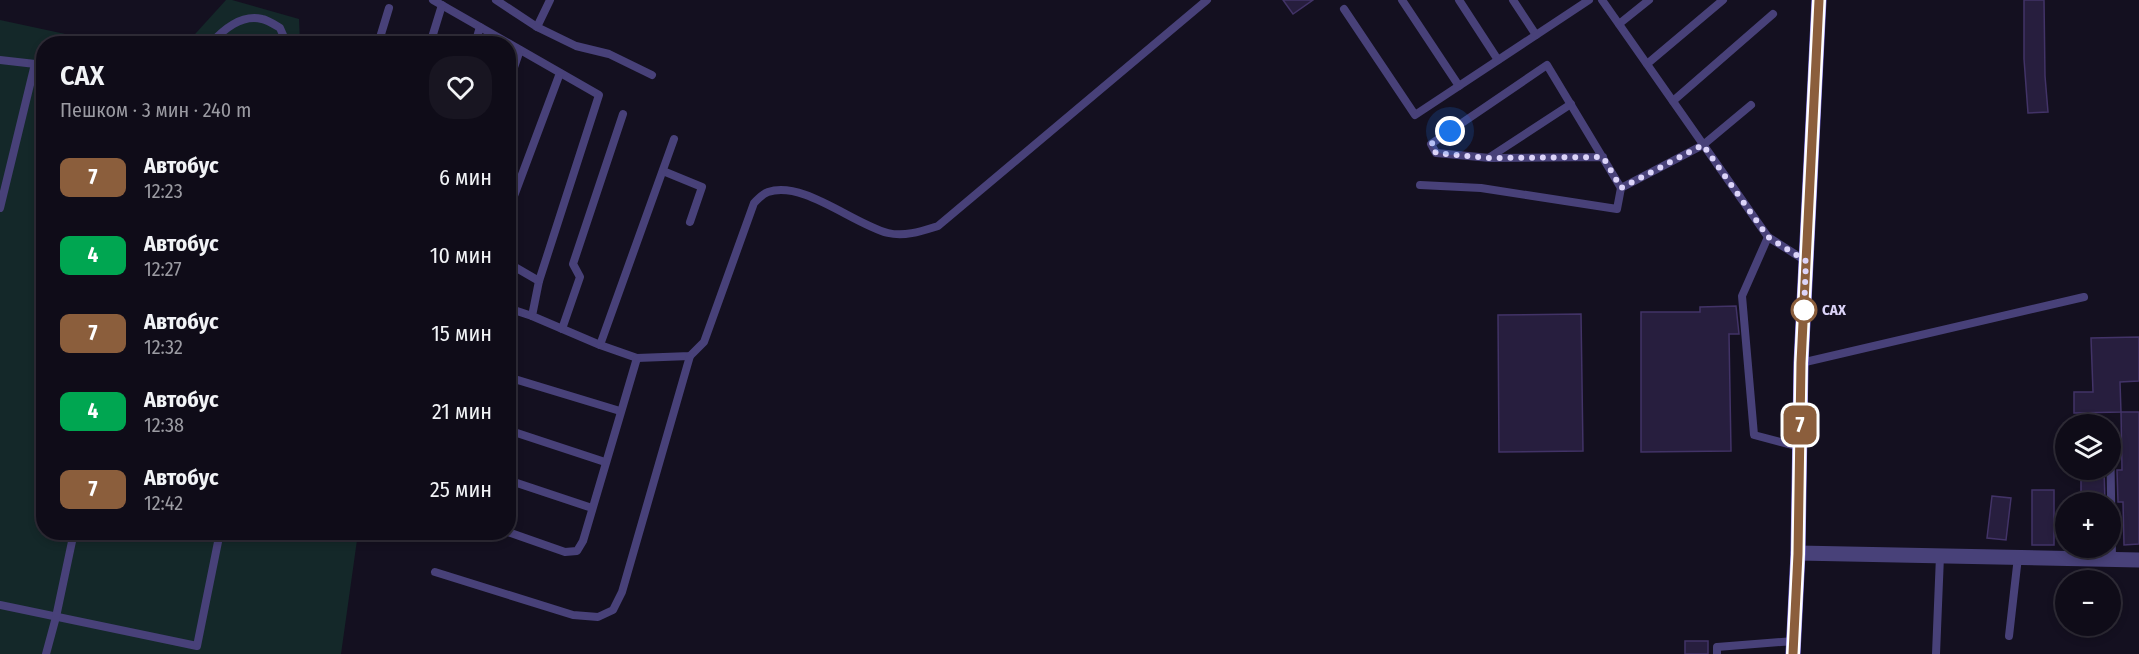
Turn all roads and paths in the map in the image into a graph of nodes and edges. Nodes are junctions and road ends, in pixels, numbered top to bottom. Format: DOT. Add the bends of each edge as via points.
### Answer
graph roads {
  1 [pos="433,0"];
  2 [pos="496,0"];
  3 [pos="550,0"];
  4 [pos="1207,0"];
  5 [pos="1402,0"];
  6 [pos="1459,0"];
  7 [pos="1513,0"];
  8 [pos="1589,0"];
  9 [pos="1602,0"];
  10 [pos="1649,0"];
  11 [pos="1723,0"];
  12 [pos="1820,0"];
  13 [pos="442,5"];
  14 [pos="389,8"];
  15 [pos="1344,9"];
  16 [pos="1773,14"];
  17 [pos="1619,24"];
  18 [pos="480,27"];
  19 [pos="537,27"];
  20 [pos="1536,35"];
  21 [pos="218,36"];
  22 [pos="283,36"];
  23 [pos="380,36"];
  24 [pos="432,36"];
  25 [pos="477,36"];
  26 [pos="496,36"];
  27 [pos="516,48"];
  28 [pos="520,50"];
  29 [pos="0,60"];
  30 [pos="1498,60"];
  31 [pos="516,62"];
  32 [pos="1647,64"];
  33 [pos="36,65"];
  34 [pos="560,73"];
  35 [pos="652,75"];
  36 [pos="36,76"];
  37 [pos="1460,86"];
  38 [pos="1673,100"];
  39 [pos="1571,104"];
  40 [pos="1751,105"];
  41 [pos="623,114"];
  42 [pos="674,139"];
  43 [pos="1703,145"];
  44 [pos="1603,157"];
  45 [pos="1490,158"];
  46 [pos="663,171"];
  47 [pos="1420,186"];
  48 [pos="1621,188"];
  49 [pos="516,191"];
  50 [pos="0,208"];
  51 [pos="690,222"];
  52 [pos="1768,237"];
  53 [pos="1806,261"];
  54 [pos="516,268"];
  55 [pos="539,281"];
  56 [pos="2084,297"];
  57 [pos="516,311"];
  58 [pos="532,316"];
  59 [pos="562,329"];
  60 [pos="600,345"];
  61 [pos="690,356"];
  62 [pos="637,358"];
  63 [pos="1801,363"];
  64 [pos="516,379"];
  65 [pos="620,411"];
  66 [pos="516,433"];
  67 [pos="1800,447"];
  68 [pos="605,462"];
  69 [pos="2111,480"];
  70 [pos="516,483"];
  71 [pos="592,508"];
  72 [pos="516,535"];
  73 [pos="72,540"];
  74 [pos="218,540"];
  75 [pos="1798,554"];
  76 [pos="1940,556"];
  77 [pos="2018,557"];
  78 [pos="2112,559"];
  79 [pos="2139,560"];
  80 [pos="435,572"];
  81 [pos="0,605"];
  82 [pos="56,617"];
  83 [pos="2009,636"];
  84 [pos="1794,647"];
  85 [pos="46,654"];
  86 [pos="1717,654"];
  87 [pos="1935,654"];
  1 -- 13 [label="lane"];
  2 -- 19 [label="lane"];
  3 -- 19 [label="lane"];
  4 -- 61 [label="lane" via="938,226 915,234 890,233 797,191 765,192 754,204 704,342"];
  5 -- 37 [label="lane"];
  6 -- 30 [label="lane"];
  7 -- 20 [label="lane"];
  8 -- 20 [label="lane"];
  9 -- 17 [label="lane"];
  10 -- 17 [label="lane"];
  11 -- 32 [label="lane"];
  12 -- 53 [label="main road"];
  13 -- 18 [label="lane"];
  13 -- 24 [label="lane"];
  14 -- 23 [label="lane"];
  15 -- 37 [label="lane" via="1415,115"];
  16 -- 38 [label="lane"];
  17 -- 32 [label="lane"];
  18 -- 25 [label="lane"];
  18 -- 26 [label="lane"];
  19 -- 35 [label="lane"];
  20 -- 30 [label="lane"];
  21 -- 22 [label="lane" via="240,20 262,19 280,28"];
  27 -- 28 [label="lane"];
  28 -- 31 [label="lane"];
  28 -- 34 [label="lane"];
  29 -- 33 [label="lane"];
  30 -- 37 [label="lane"];
  32 -- 38 [label="lane"];
  34 -- 49 [label="lane"];
  34 -- 55 [label="lane" via="599,95"];
  36 -- 50 [label="lane"];
  38 -- 43 [label="lane"];
  39 -- 44 [label="lane"];
  39 -- 45 [label="lane"];
  39 -- 45 [label="lane" via="1547,65 1431,144 1436,153"];
  40 -- 43 [label="lane"];
  41 -- 59 [label="lane" via="573,264 580,277"];
  42 -- 46 [label="lane"];
  43 -- 48 [label="lane"];
  43 -- 52 [label="lane"];
  44 -- 45 [label="lane"];
  44 -- 48 [label="lane"];
  46 -- 51 [label="lane" via="702,187"];
  46 -- 60 [label="lane"];
  47 -- 48 [label="lane" via="1481,188 1617,209"];
  52 -- 53 [label="lane"];
  52 -- 67 [label="lane" via="1742,296 1754,435"];
  53 -- 63 [label="main road"];
  54 -- 55 [label="lane"];
  55 -- 58 [label="lane"];
  56 -- 63 [label="lane"];
  57 -- 58 [label="lane"];
  58 -- 59 [label="lane"];
  59 -- 60 [label="lane"];
  60 -- 62 [label="lane"];
  61 -- 62 [label="lane"];
  61 -- 80 [label="lane" via="622,592 613,610 598,617 573,615"];
  62 -- 65 [label="lane"];
  63 -- 67 [label="main road"];
  64 -- 65 [label="lane"];
  65 -- 68 [label="lane"];
  66 -- 68 [label="lane"];
  67 -- 75 [label="main road"];
  68 -- 71 [label="lane"];
  69 -- 78 [label="lane"];
  70 -- 71 [label="lane"];
  71 -- 72 [label="lane" via="577,551 565,552"];
  73 -- 82 [label="lane"];
  74 -- 82 [label="lane" via="197,646"];
  75 -- 76 [label="street"];
  75 -- 84 [label="main road"];
  76 -- 77 [label="street"];
  76 -- 87 [label="lane"];
  77 -- 78 [label="street"];
  77 -- 83 [label="lane"];
  78 -- 79 [label="street"];
  81 -- 82 [label="lane"];
  82 -- 85 [label="lane"];
  84 -- 86 [label="lane" via="1717,647"];
}
